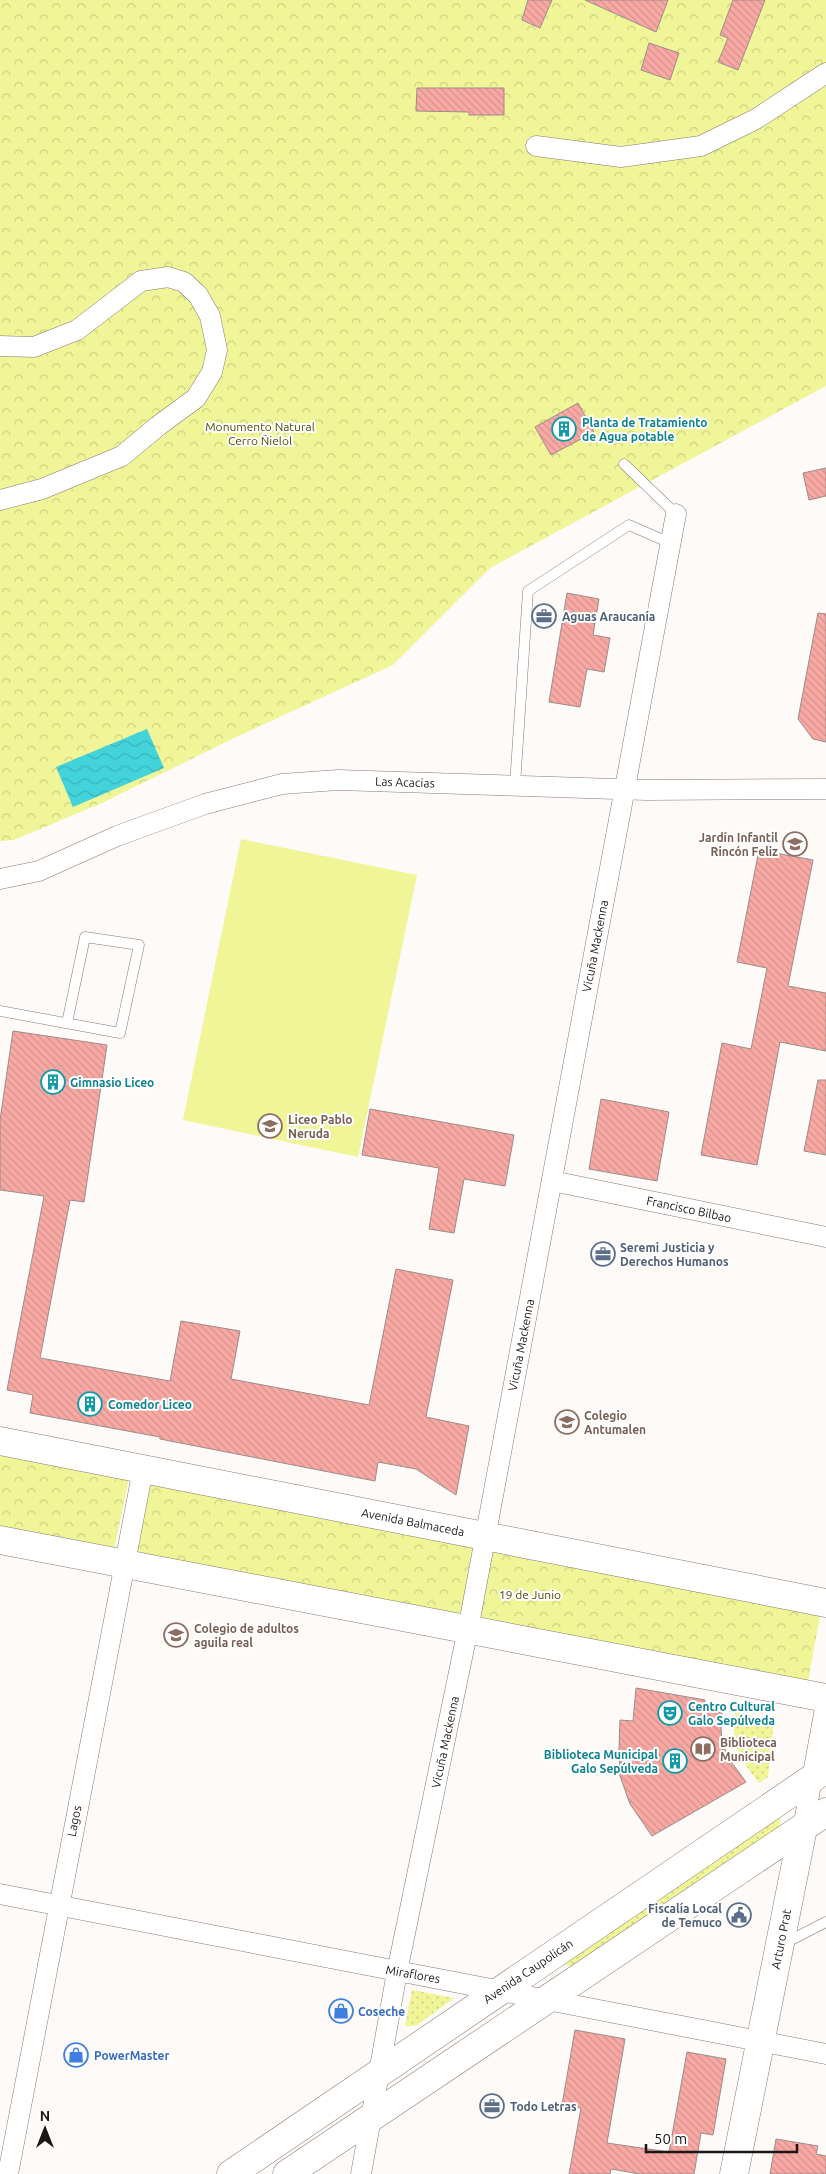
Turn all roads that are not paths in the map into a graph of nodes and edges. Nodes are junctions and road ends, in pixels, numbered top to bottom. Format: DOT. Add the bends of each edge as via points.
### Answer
graph roads {
  1 [pos="826,73"];
  2 [pos="536,146"];
  3 [pos="0,346"];
  4 [pos="624,464"];
  5 [pos="0,500"];
  6 [pos="676,514"];
  7 [pos="670,543"];
  8 [pos="515,785"];
  9 [pos="826,789"];
  10 [pos="624,790"];
  11 [pos="0,879"];
  12 [pos="0,1011"];
  13 [pos="67,1023"];
  14 [pos="552,1181"];
  15 [pos="826,1237"];
  16 [pos="0,1441"];
  17 [pos="143,1469"];
  18 [pos="485,1536"];
  19 [pos="0,1540"];
  20 [pos="124,1564"];
  21 [pos="826,1603"];
  22 [pos="468,1631"];
  23 [pos="826,1698"];
  24 [pos="826,1703"];
  25 [pos="819,1774"];
  26 [pos="826,1812"];
  27 [pos="803,1828"];
  28 [pos="0,1894"];
  29 [pos="58,1906"];
  30 [pos="826,1922"];
  31 [pos="780,1946"];
  32 [pos="397,1972"];
  33 [pos="500,1990"];
  34 [pos="550,1999"];
  35 [pos="761,2041"];
  36 [pos="826,2054"];
  37 [pos="379,2072"];
  38 [pos="371,2118"];
  39 [pos="8,2174"];
  40 [pos="231,2174"];
  41 [pos="287,2174"];
  42 [pos="361,2174"];
  43 [pos="734,2174"];
  1 -- 2 [label="street" via="756,119 701,146 621,157"];
  3 -- 5 [label="street" via="34,347 77,330 141,281 168,277 184,282 198,295 210,316 217,350 212,372 196,398 122,456 42,489"];
  4 -- 6 [label="lane"];
  6 -- 7 [label="street, Vicuña Mackenna"];
  7 -- 8 [label="lane" via="629,525 528,591"];
  7 -- 10 [label="street, Vicuña Mackenna"];
  8 -- 10 [label="street, Las Acacias"];
  8 -- 11 [label="street, Las Acacias" via="338,780 282,784 205,804 117,836 39,871"];
  9 -- 10 [label="street, Las Acacias"];
  10 -- 14 [label="street, Vicuña Mackenna"];
  12 -- 13 [label="lane"];
  13 -- 13 [label="lane" via="120,1033 139,945 86,937"];
  14 -- 15 [label="street, Francisco Bilbao"];
  14 -- 18 [label="street, Vicuña Mackenna"];
  16 -- 17 [label="main road, Avenida Balmaceda"];
  17 -- 18 [label="main road, Avenida Balmaceda"];
  17 -- 20 [label="street, Lagos"];
  18 -- 21 [label="main road, Avenida Balmaceda"];
  18 -- 22 [label="street, Vicuña Mackenna"];
  19 -- 20 [label="main road"];
  20 -- 22 [label="main road"];
  20 -- 29 [label="street, Lagos"];
  22 -- 23 [label="main road"];
  22 -- 32 [label="street, Vicuña Mackenna"];
  24 -- 25 [label="street, Arturo Prat"];
  25 -- 27 [label="street, Arturo Prat"];
  25 -- 33 [label="main road, Avenida Caupolicán"];
  26 -- 27 [label="main road"];
  27 -- 31 [label="main road, Arturo Prat"];
  27 -- 34 [label="main road"];
  28 -- 29 [label="street, Miraflores"];
  29 -- 32 [label="street, Miraflores"];
  29 -- 39 [label="street, Lagos"];
  30 -- 31 [label="lane"];
  31 -- 35 [label="main road, Arturo Prat"];
  32 -- 33 [label="street, Miraflores"];
  32 -- 37 [label="street, Vicuña Mackenna"];
  33 -- 34 [label="street, Miraflores"];
  33 -- 37 [label="main road, Avenida Caupolicán"];
  34 -- 35 [label="street, Miraflores"];
  34 -- 38 [label="main road"];
  35 -- 36 [label="street, Miraflores"];
  35 -- 43 [label="main road, Arturo Prat"];
  37 -- 38 [label="street, Vicuña Mackenna"];
  37 -- 40 [label="main road, Avenida Caupolicán"];
  38 -- 41 [label="main road"];
  38 -- 42 [label="street, Vicuña Mackenna"];
}
